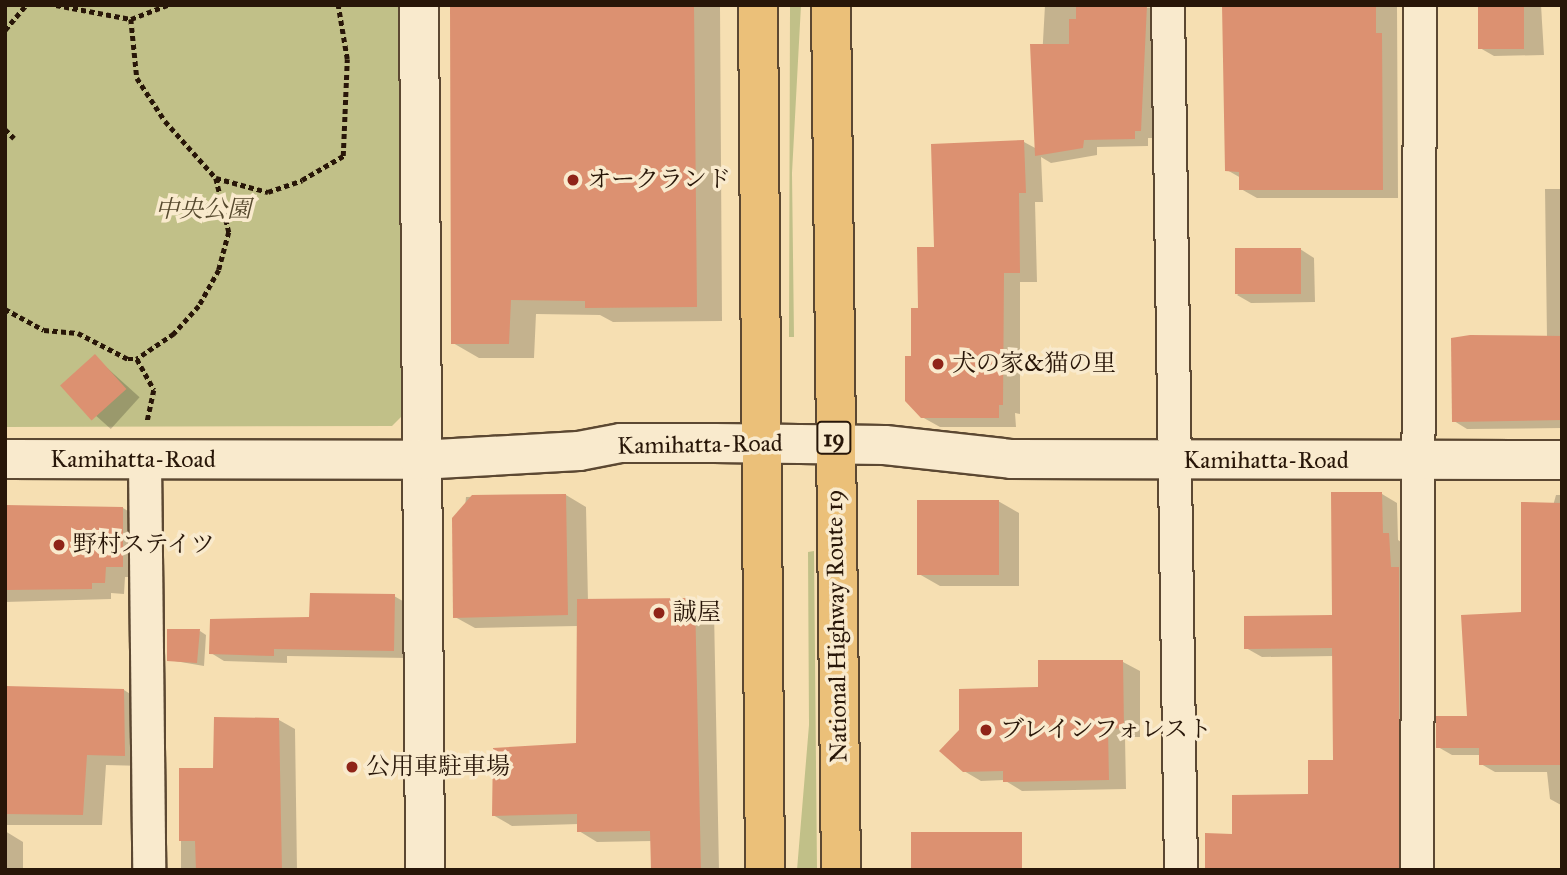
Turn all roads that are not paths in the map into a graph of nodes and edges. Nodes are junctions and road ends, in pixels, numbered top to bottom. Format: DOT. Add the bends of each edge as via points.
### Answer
graph roads {
  1 [pos="419,5"];
  2 [pos="758,5"];
  3 [pos="831,5"];
  4 [pos="1168,5"];
  5 [pos="1420,5"];
  6 [pos="764,443"];
  7 [pos="834,444"];
  8 [pos="5,459"];
  9 [pos="145,460"];
  10 [pos="419,460"];
  11 [pos="1178,460"];
  12 [pos="1562,460"];
  13 [pos="1416,462"];
  14 [pos="149,870"];
  15 [pos="425,870"];
  16 [pos="765,870"];
  17 [pos="841,870"];
  18 [pos="1181,870"];
  19 [pos="1417,870"];
  1 -- 10 [label="street"];
  2 -- 6 [label="highway"];
  3 -- 7 [label="highway, National Highway Route 19 / 19"];
  4 -- 11 [label="street"];
  5 -- 13 [label="street"];
  6 -- 7 [label="street, Kamihatta-Road"];
  6 -- 10 [label="street, Kamihatta-Road" via="621,443 579,451"];
  6 -- 16 [label="highway"];
  7 -- 11 [label="street, Kamihatta-Road" via="885,445 1012,460"];
  7 -- 17 [label="highway, National Highway Route 19 / 19"];
  8 -- 9 [label="street, Kamihatta-Road"];
  9 -- 10 [label="street, Kamihatta-Road"];
  9 -- 14 [label="street"];
  10 -- 15 [label="street"];
  11 -- 13 [label="street, Kamihatta-Road"];
  11 -- 18 [label="street"];
  12 -- 13 [label="street, Kamihatta-Road"];
  13 -- 19 [label="street"];
}
